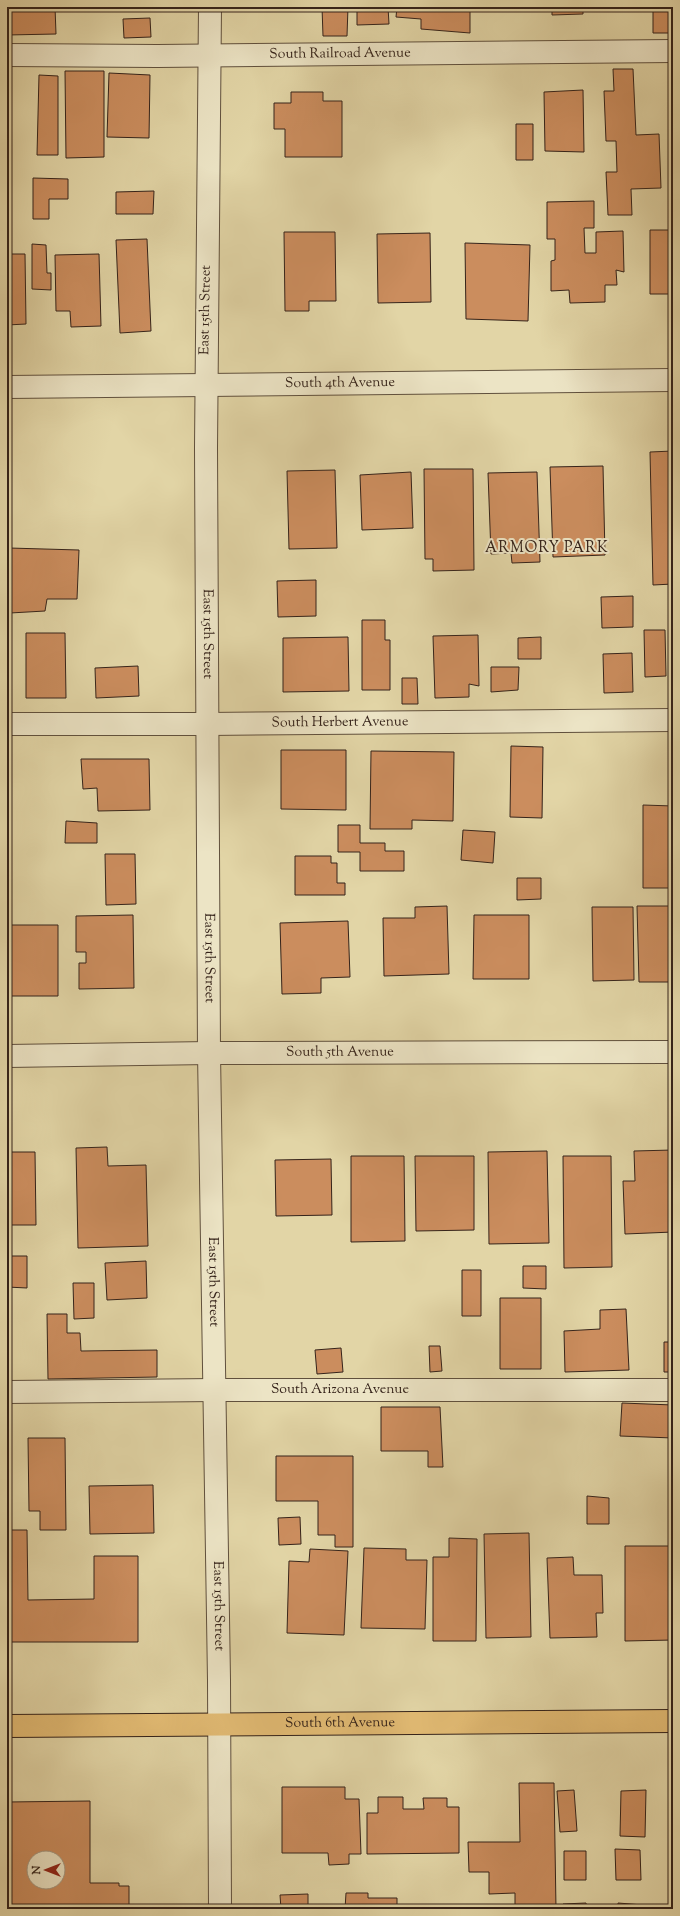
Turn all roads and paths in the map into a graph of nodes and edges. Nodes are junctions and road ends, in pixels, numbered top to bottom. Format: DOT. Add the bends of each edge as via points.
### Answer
graph roads {
  1 [pos="210,7"];
  2 [pos="673,51"];
  3 [pos="7,55"];
  4 [pos="210,55"];
  5 [pos="673,380"];
  6 [pos="206,386"];
  7 [pos="7,387"];
  8 [pos="673,720"];
  9 [pos="7,724"];
  10 [pos="208,724"];
  11 [pos="673,1052"];
  12 [pos="209,1053"];
  13 [pos="7,1056"];
  14 [pos="215,1390"];
  15 [pos="673,1390"];
  16 [pos="7,1392"];
  17 [pos="673,1722"];
  18 [pos="7,1726"];
  19 [pos="219,1726"];
  20 [pos="220,1909"];
  1 -- 4 [label="street, East 15th Street"];
  2 -- 4 [label="street, South Railroad Avenue"];
  3 -- 4 [label="street, South Railroad Avenue"];
  4 -- 6 [label="street, East 15th Street"];
  5 -- 6 [label="street, South 4th Avenue"];
  6 -- 7 [label="street, South 4th Avenue"];
  6 -- 10 [label="street, East 15th Street"];
  8 -- 10 [label="street, South Herbert Avenue"];
  9 -- 10 [label="street, South Herbert Avenue"];
  10 -- 12 [label="street, East 15th Street"];
  11 -- 12 [label="street, South 5th Avenue"];
  12 -- 13 [label="street, South 5th Avenue"];
  12 -- 14 [label="street, East 15th Street"];
  14 -- 15 [label="street, South Arizona Avenue"];
  14 -- 16 [label="street, South Arizona Avenue"];
  14 -- 19 [label="street, East 15th Street"];
  17 -- 19 [label="main road, South 6th Avenue"];
  18 -- 19 [label="main road, South 6th Avenue"];
  19 -- 20 [label="street, East 15th Street"];
}
